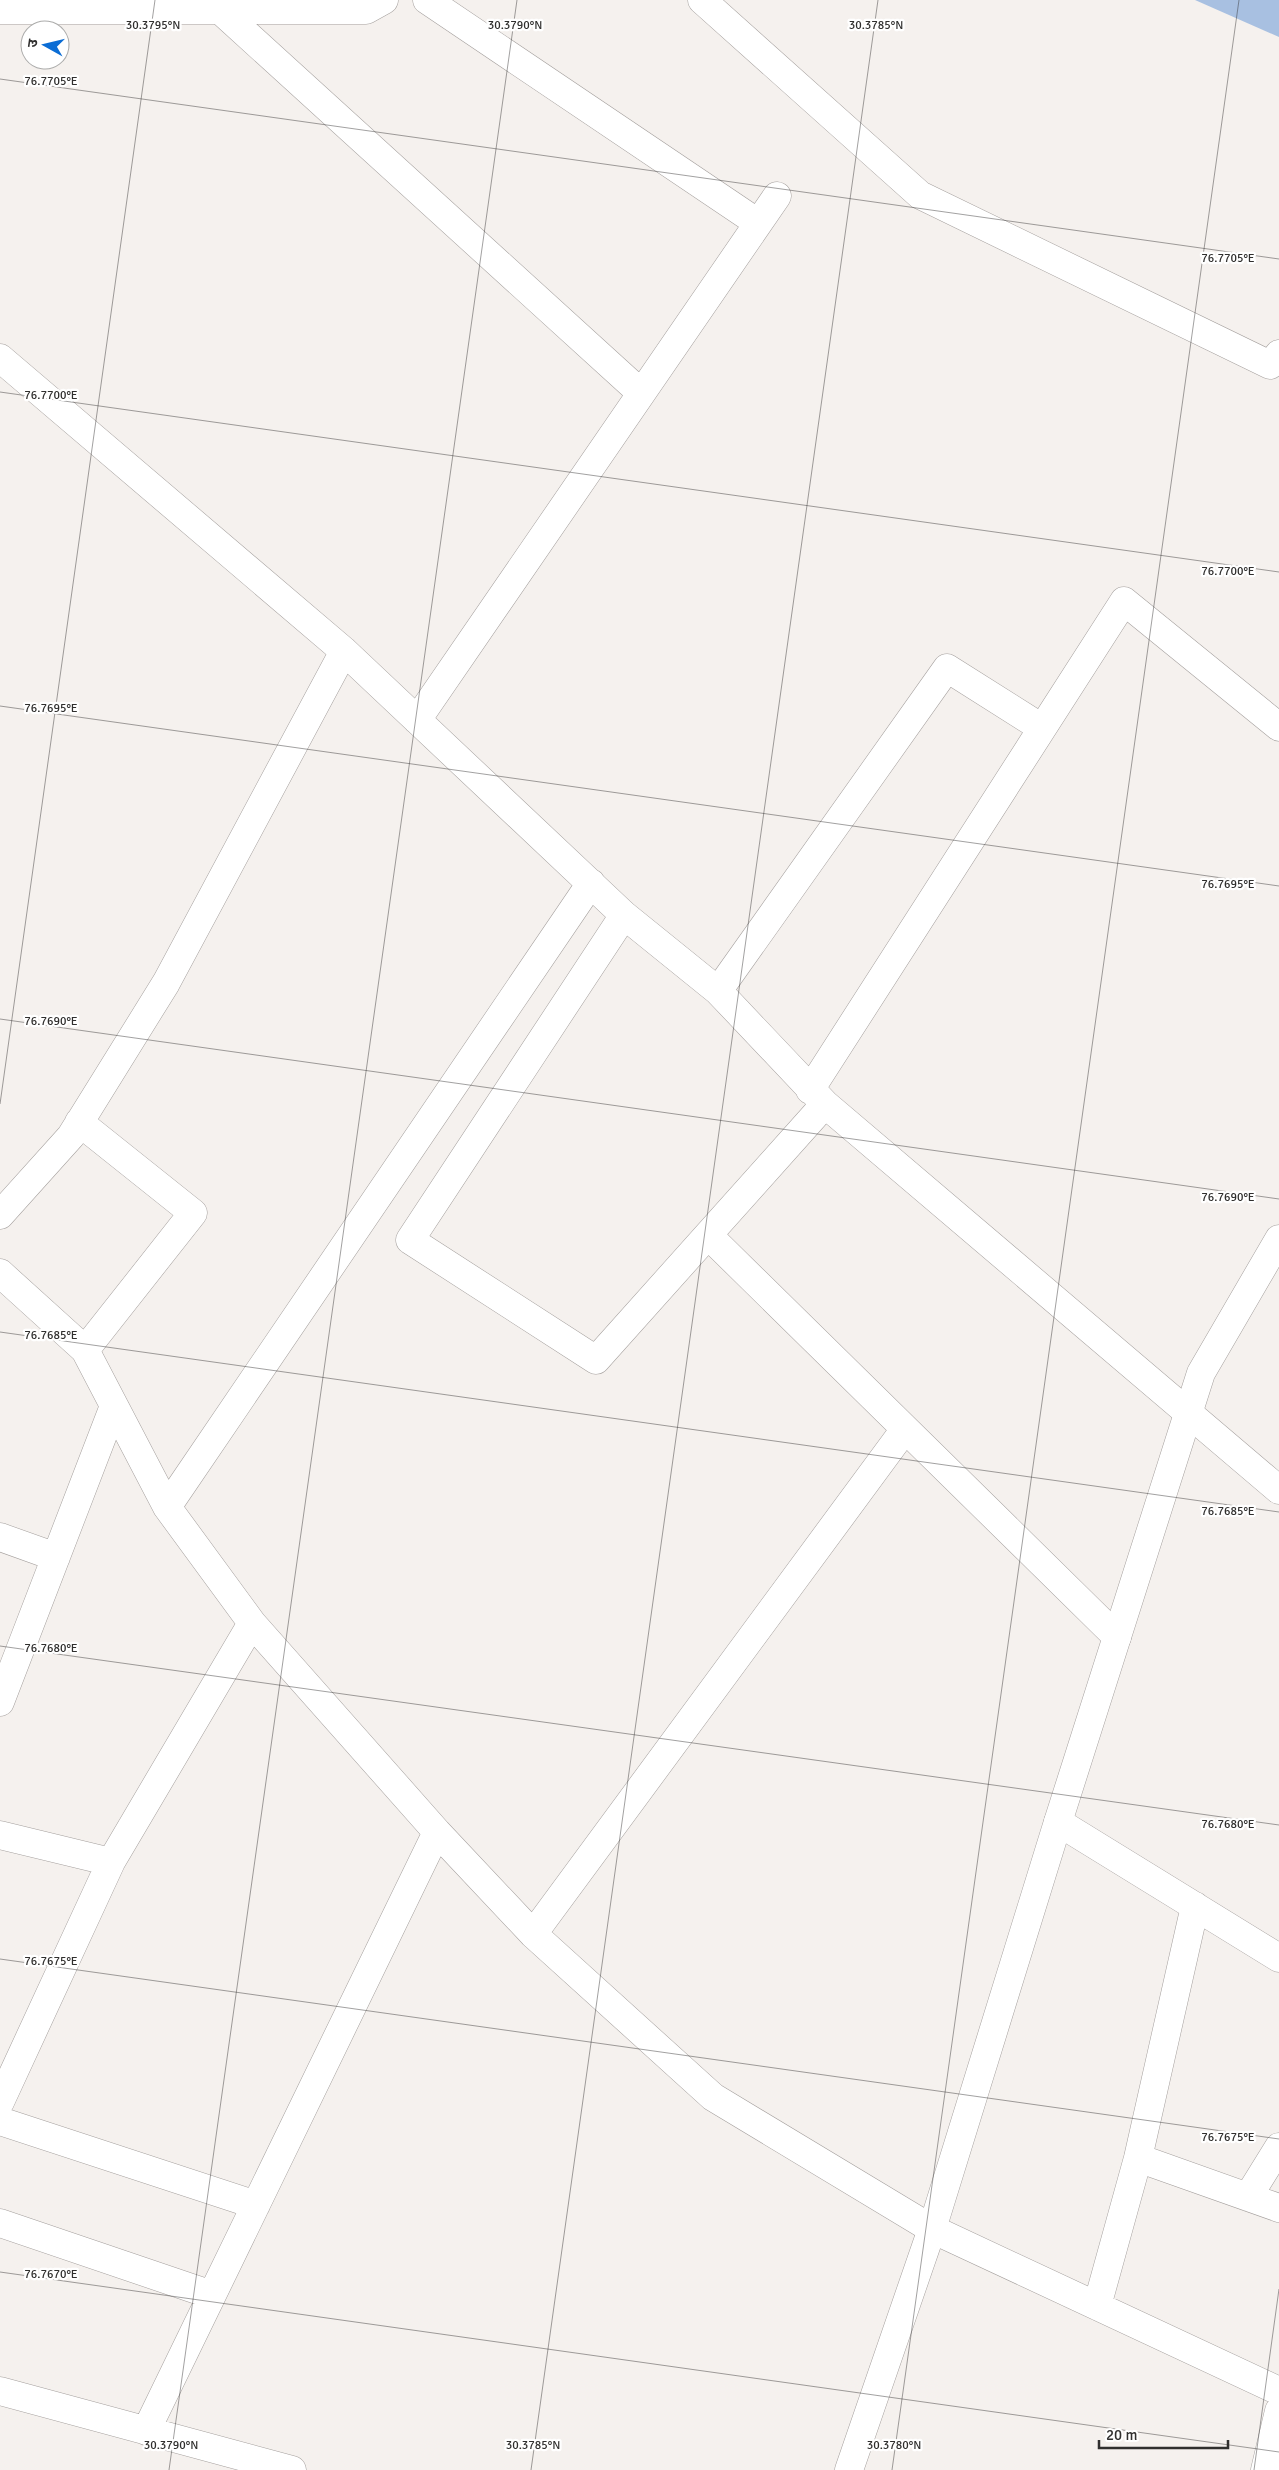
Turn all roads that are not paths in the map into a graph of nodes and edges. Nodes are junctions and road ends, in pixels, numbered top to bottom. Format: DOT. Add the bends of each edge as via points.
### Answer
graph roads {
  1 [pos="384,0"];
  2 [pos="427,0"];
  3 [pos="702,0"];
  4 [pos="0,10"];
  5 [pos="220,10"];
  6 [pos="777,196"];
  7 [pos="758,223"];
  8 [pos="1279,354"];
  9 [pos="0,358"];
  10 [pos="641,393"];
  11 [pos="344,651"];
  12 [pos="417,720"];
  13 [pos="1279,727"];
  14 [pos="1042,728"];
  15 [pos="590,883"];
  16 [pos="624,915"];
  17 [pos="718,991"];
  18 [pos="817,1097"];
  19 [pos="79,1122"];
  20 [pos="0,1215"];
  21 [pos="708,1234"];
  22 [pos="1279,1239"];
  23 [pos="0,1273"];
  24 [pos="85,1350"];
  25 [pos="114,1406"];
  26 [pos="1189,1414"];
  27 [pos="906,1429"];
  28 [pos="1279,1490"];
  29 [pos="167,1508"];
  30 [pos="0,1537"];
  31 [pos="56,1557"];
  32 [pos="252,1623"];
  33 [pos="1117,1637"];
  34 [pos="0,1702"];
  35 [pos="1058,1822"];
  36 [pos="437,1832"];
  37 [pos="0,1835"];
  38 [pos="111,1862"];
  39 [pos="1195,1906"];
  40 [pos="533,1934"];
  41 [pos="1279,1958"];
  42 [pos="0,2102"];
  43 [pos="0,2121"];
  44 [pos="1279,2147"];
  45 [pos="1138,2158"];
  46 [pos="1248,2197"];
  47 [pos="256,2205"];
  48 [pos="1279,2208"];
  49 [pos="0,2223"];
  50 [pos="932,2229"];
  51 [pos="212,2295"];
  52 [pos="1097,2306"];
  53 [pos="0,2391"];
  54 [pos="1279,2391"];
  55 [pos="1279,2411"];
  56 [pos="146,2431"];
  57 [pos="292,2470"];
  58 [pos="849,2470"];
  59 [pos="1265,2470"];
  1 -- 5 [label="street" via="366,10"];
  2 -- 7 [label="street"];
  3 -- 8 [label="street" via="920,195 1270,365"];
  4 -- 5 [label="street"];
  5 -- 10 [label="street"];
  6 -- 7 [label="street"];
  7 -- 10 [label="street"];
  9 -- 11 [label="street"];
  10 -- 12 [label="street"];
  11 -- 12 [label="street"];
  11 -- 19 [label="street" via="166,984"];
  12 -- 15 [label="street"];
  13 -- 14 [label="street" via="1124,601"];
  14 -- 17 [label="street" via="947,668"];
  14 -- 18 [label="street"];
  15 -- 16 [label="street"];
  15 -- 29 [label="street"];
  16 -- 17 [label="street"];
  16 -- 21 [label="street" via="410,1240 596,1360"];
  17 -- 18 [label="street"];
  18 -- 21 [label="street"];
  18 -- 26 [label="street"];
  19 -- 20 [label="street" via="71,1136"];
  19 -- 24 [label="street" via="193,1214"];
  21 -- 27 [label="street"];
  22 -- 26 [label="street" via="1201,1373"];
  23 -- 24 [label="street"];
  24 -- 25 [label="street"];
  25 -- 29 [label="street"];
  25 -- 31 [label="street"];
  26 -- 28 [label="street"];
  26 -- 33 [label="street"];
  27 -- 33 [label="street"];
  27 -- 40 [label="street"];
  29 -- 32 [label="street"];
  30 -- 31 [label="street"];
  31 -- 34 [label="street"];
  32 -- 36 [label="street"];
  32 -- 38 [label="street"];
  33 -- 35 [label="street"];
  35 -- 39 [label="street"];
  35 -- 50 [label="street"];
  36 -- 40 [label="street"];
  36 -- 47 [label="street"];
  37 -- 38 [label="street"];
  38 -- 42 [label="street"];
  39 -- 41 [label="street"];
  39 -- 45 [label="street"];
  40 -- 50 [label="street" via="713,2097"];
  43 -- 47 [label="street"];
  44 -- 46 [label="street"];
  45 -- 46 [label="street"];
  45 -- 52 [label="street"];
  46 -- 48 [label="street"];
  47 -- 51 [label="street"];
  49 -- 51 [label="street"];
  50 -- 52 [label="street"];
  50 -- 58 [label="street"];
  51 -- 56 [label="street"];
  52 -- 54 [label="street"];
  53 -- 56 [label="street"];
  55 -- 59 [label="street"];
  56 -- 57 [label="street"];
}
